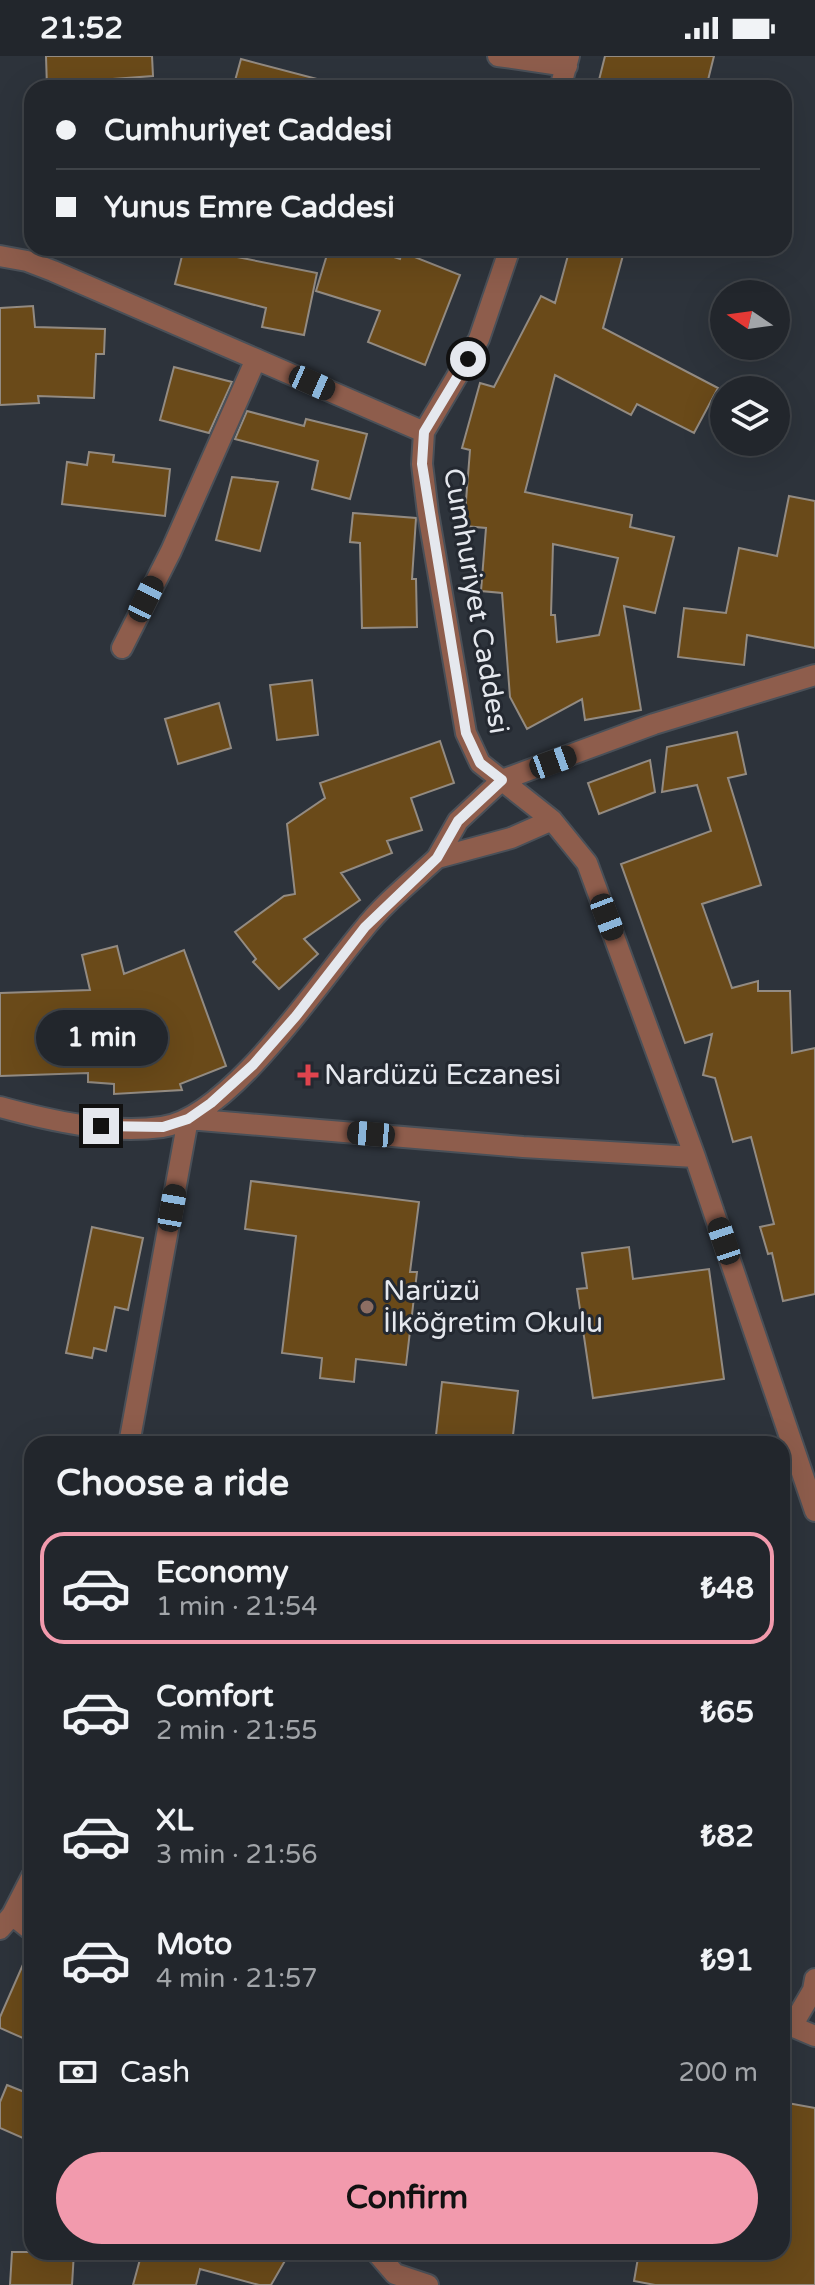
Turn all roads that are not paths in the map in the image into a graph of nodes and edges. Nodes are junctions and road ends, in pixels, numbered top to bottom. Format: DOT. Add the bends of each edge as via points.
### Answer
graph roads {
  1 [pos="498,56"];
  2 [pos="568,61"];
  3 [pos="0,256"];
  4 [pos="507,256"];
  5 [pos="256,359"];
  6 [pos="424,432"];
  7 [pos="122,648"];
  8 [pos="815,675"];
  9 [pos="502,780"];
  10 [pos="552,820"];
  11 [pos="437,858"];
  12 [pos="0,1107"];
  13 [pos="188,1119"];
  14 [pos="695,1157"];
  15 [pos="130,1436"];
  16 [pos="790,1436"];
  17 [pos="790,1437"];
  18 [pos="815,1511"];
  19 [pos="24,1890"];
  20 [pos="6,1922"];
  21 [pos="815,1979"];
  22 [pos="790,2020"];
  23 [pos="790,2025"];
  24 [pos="815,2036"];
  25 [pos="383,2260"];
  26 [pos="428,2285"];
  1 -- 2 [label="street"];
  3 -- 5 [label="street" via="53,271"];
  4 -- 6 [label="street, Cumhuriyet Caddesi" via="479,339"];
  5 -- 6 [label="street"];
  5 -- 7 [label="street"];
  6 -- 9 [label="street, Cumhuriyet Caddesi" via="428,513 466,733 480,763"];
  8 -- 9 [label="street" via="654,724"];
  9 -- 10 [label="street, Cumhuriyet Caddesi"];
  9 -- 11 [label="street" via="458,821"];
  10 -- 11 [label="street" via="511,838"];
  10 -- 14 [label="street, Cumhuriyet Caddesi" via="587,863"];
  11 -- 13 [label="street" via="365,927 253,1065"];
  12 -- 13 [label="street" via="122,1128 163,1127"];
  13 -- 14 [label="street"];
  13 -- 15 [label="street"];
  14 -- 16 [label="street, Cumhuriyet Caddesi"];
  17 -- 18 [label="street, Cumhuriyet Caddesi"];
  19 -- 20 [label="street"];
  21 -- 22 [label="street" via="813,1990"];
  23 -- 24 [label="street"];
  25 -- 26 [label="street" via="395,2274"];
}
